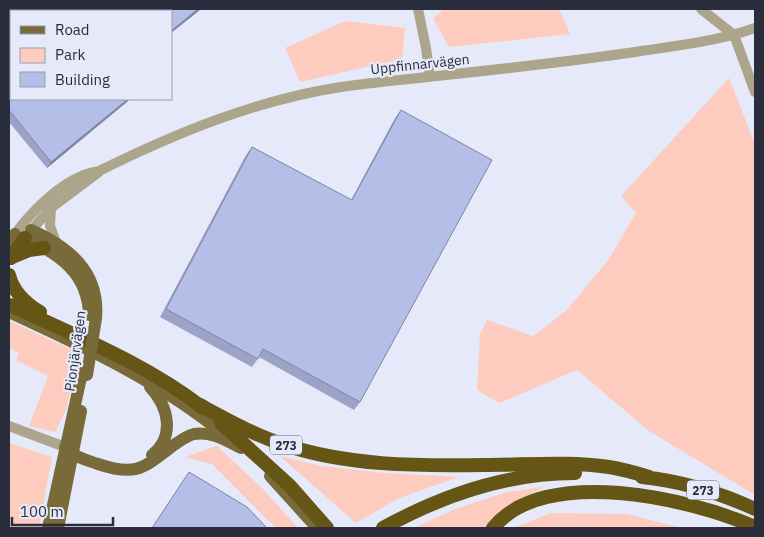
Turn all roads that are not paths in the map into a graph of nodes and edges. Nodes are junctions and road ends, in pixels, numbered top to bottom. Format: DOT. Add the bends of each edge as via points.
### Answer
graph roads {
  1 [pos="418,9"];
  2 [pos="701,9"];
  3 [pos="755,28"];
  4 [pos="734,35"];
  5 [pos="430,77"];
  6 [pos="755,92"];
  7 [pos="99,171"];
  8 [pos="51,208"];
  9 [pos="17,232"];
  10 [pos="50,245"];
  11 [pos="10,261"];
  12 [pos="9,275"];
  13 [pos="9,307"];
  14 [pos="88,341"];
  15 [pos="139,376"];
  16 [pos="196,403"];
  17 [pos="9,426"];
  18 [pos="241,448"];
  19 [pos="71,450"];
  20 [pos="649,477"];
  21 [pos="755,509"];
  22 [pos="755,526"];
  23 [pos="48,528"];
  24 [pos="58,528"];
  25 [pos="317,528"];
  26 [pos="327,528"];
  27 [pos="383,528"];
  28 [pos="493,528"];
  1 -- 5 [label="street"];
  2 -- 4 [label="street"];
  3 -- 4 [label="street, Uppfinnarvägen"];
  4 -- 5 [label="street, Uppfinnarvägen" via="550,64"];
  4 -- 6 [label="street"];
  5 -- 7 [label="street, Uppfinnarvägen" via="338,87 257,106 172,137"];
  7 -- 8 [label="street, Uppfinnarvägen"];
  7 -- 9 [label="street, Uppfinnarvägen" via="63,187 37,208"];
  8 -- 9 [label="street, Uppfinnarvägen"];
  8 -- 10 [label="street"];
  9 -- 10 [label="main road, Pionjärvägen"];
  9 -- 11 [label="highway"];
  10 -- 11 [label="highway" via="29,250"];
  10 -- 19 [label="main road, Pionjärvägen" via="77,276 93,318"];
  12 -- 14 [label="highway" via="12,286 23,300"];
  13 -- 14 [label="highway, 273"];
  13 -- 15 [label="main road, 273"];
  14 -- 16 [label="highway, 273" via="141,368"];
  15 -- 18 [label="main road, 273" via="188,407"];
  15 -- 19 [label="main road, 273" via="159,398 167,418 165,436 157,451 145,460 123,466"];
  16 -- 20 [label="highway, 273" via="280,444 349,460 421,465 593,465"];
  16 -- 26 [label="highway" via="262,459"];
  17 -- 19 [label="street"];
  18 -- 19 [label="main road" via="211,435 192,435 148,464 125,471 106,467"];
  18 -- 25 [label="main road, 273"];
  19 -- 23 [label="main road, Pionjärvägen"];
  19 -- 24 [label="main road, Pionjärvägen"];
  20 -- 21 [label="highway, 273" via="694,487"];
  20 -- 27 [label="highway" via="572,473 525,478 460,494"];
  22 -- 28 [label="highway" via="666,499 597,492 559,495 530,502 514,509"];
}
